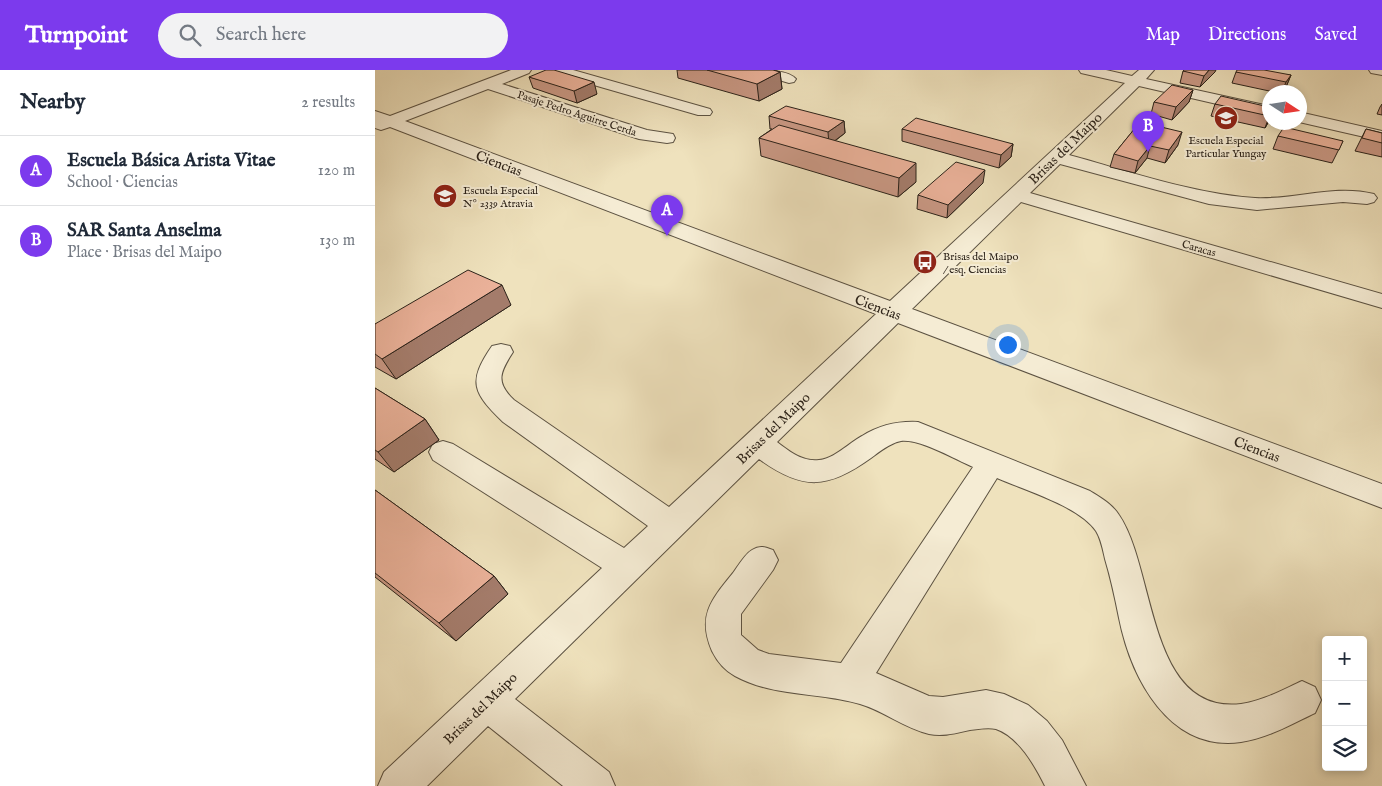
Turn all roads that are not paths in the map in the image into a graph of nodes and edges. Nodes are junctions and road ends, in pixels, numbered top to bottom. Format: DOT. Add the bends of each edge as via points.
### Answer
graph roads {
  1 [pos="523,70"];
  2 [pos="557,70"];
  3 [pos="760,70"];
  4 [pos="1086,70"];
  5 [pos="1376,70"];
  6 [pos="1382,71"];
  7 [pos="1141,75"];
  8 [pos="789,79"];
  9 [pos="487,84"];
  10 [pos="1262,109"];
  11 [pos="704,112"];
  12 [pos="1307,119"];
  13 [pos="380,122"];
  14 [pos="1382,136"];
  15 [pos="667,138"];
  16 [pos="1056,157"];
  17 [pos="1016,195"];
  18 [pos="1367,198"];
  19 [pos="1382,301"];
  20 [pos="893,313"];
  21 [pos="501,352"];
  22 [pos="757,443"];
  23 [pos="443,452"];
  24 [pos="991,463"];
  25 [pos="1382,496"];
  26 [pos="671,525"];
  27 [pos="762,560"];
  28 [pos="627,567"];
  29 [pos="849,683"];
  30 [pos="1302,700"];
  31 [pos="487,701"];
  32 [pos="398,786"];
  33 [pos="595,786"];
  34 [pos="1067,786"];
  1 -- 9 [label="street"];
  2 -- 11 [label="street"];
  3 -- 8 [label="street"];
  4 -- 7 [label="street"];
  5 -- 6 [label="street"];
  7 -- 10 [label="street"];
  7 -- 16 [label="street, Brisas del Maipo"];
  9 -- 13 [label="street"];
  9 -- 15 [label="street, Pasaje Pedro Aguirre Cerda" via="645,135"];
  12 -- 14 [label="street"];
  13 -- 20 [label="street, Ciencias"];
  16 -- 17 [label="street, Brisas del Maipo"];
  16 -- 18 [label="street" via="1209,198 1257,204 1343,196"];
  17 -- 19 [label="street, Caracas"];
  17 -- 20 [label="street, Brisas del Maipo"];
  20 -- 22 [label="street, Brisas del Maipo"];
  20 -- 25 [label="street, Ciencias"];
  21 -- 26 [label="street" via="488,378 493,398"];
  22 -- 24 [label="street" via="801,470 821,472 838,466 889,433 909,430"];
  22 -- 26 [label="street, Brisas del Maipo"];
  23 -- 28 [label="street"];
  24 -- 29 [label="street"];
  24 -- 30 [label="street" via="1079,500 1101,515 1115,540 1149,660 1166,690 1187,712 1220,724 1236,723 1283,711"];
  26 -- 28 [label="street, Brisas del Maipo"];
  27 -- 29 [label="street" via="725,609 721,628 728,648 758,668"];
  28 -- 31 [label="street, Brisas del Maipo"];
  29 -- 34 [label="street" via="874,690 934,716 980,709 1002,711 1028,729 1048,752"];
  31 -- 32 [label="street, Brisas del Maipo"];
  31 -- 33 [label="street"];
}
